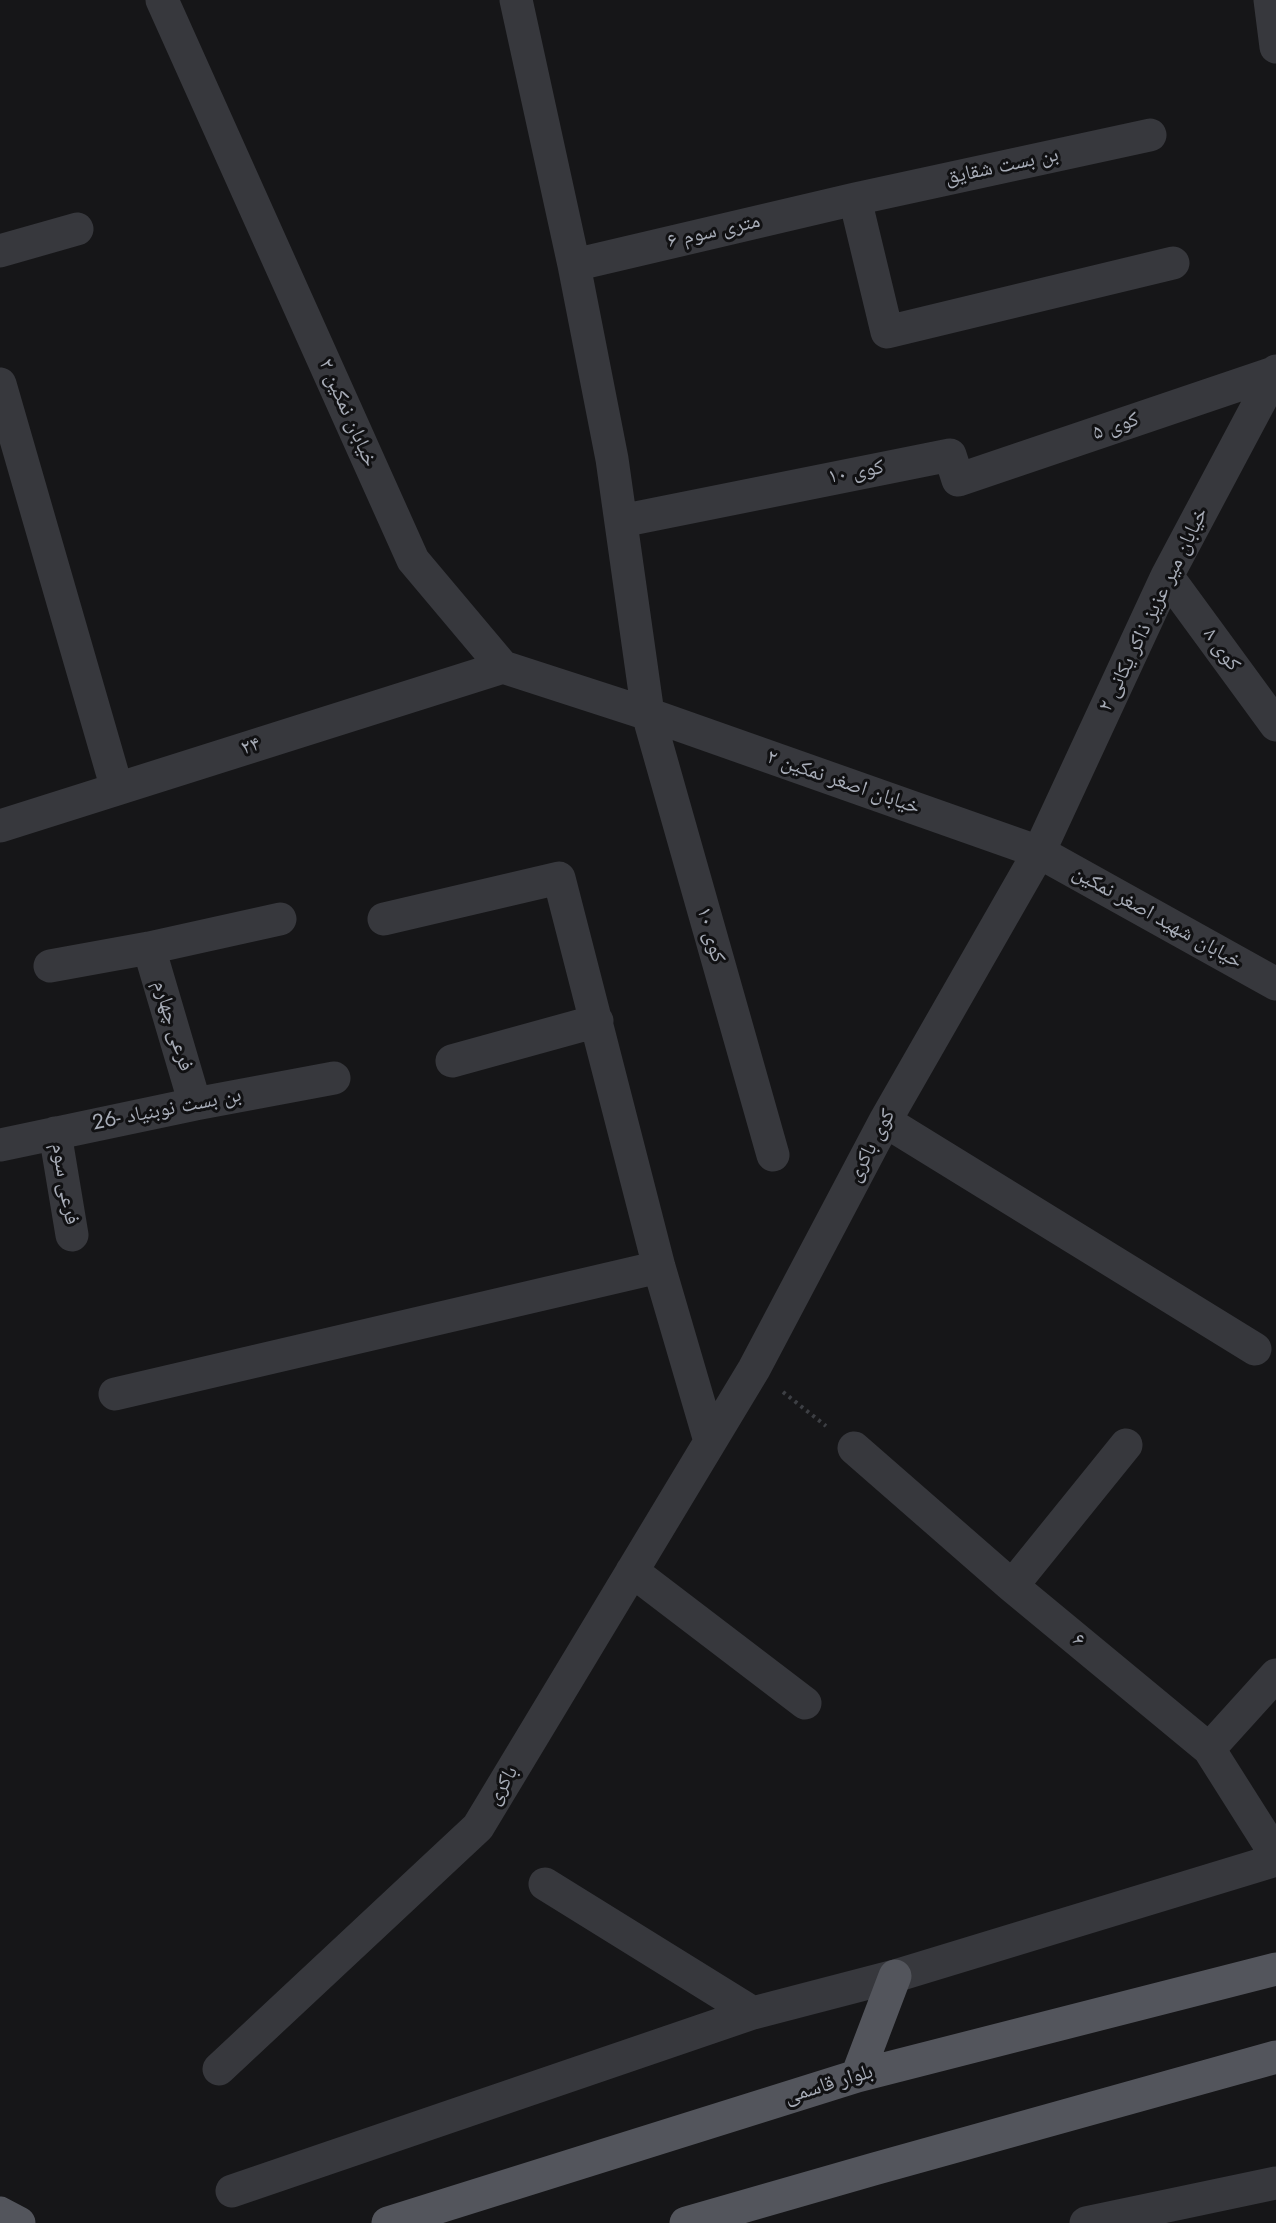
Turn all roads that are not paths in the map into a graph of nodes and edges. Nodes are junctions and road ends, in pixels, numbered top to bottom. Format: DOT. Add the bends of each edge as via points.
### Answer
graph roads {
  1 [pos="162,0"];
  2 [pos="516,0"];
  3 [pos="1270,0"];
  4 [pos="1276,47"];
  5 [pos="1150,135"];
  6 [pos="855,200"];
  7 [pos="77,229"];
  8 [pos="0,250"];
  9 [pos="1173,263"];
  10 [pos="574,265"];
  11 [pos="1275,373"];
  12 [pos="0,384"];
  13 [pos="954,467"];
  14 [pos="621,521"];
  15 [pos="1167,576"];
  16 [pos="502,667"];
  17 [pos="648,714"];
  18 [pos="1276,725"];
  19 [pos="117,789"];
  20 [pos="0,826"];
  21 [pos="1039,852"];
  22 [pos="280,919"];
  23 [pos="384,919"];
  24 [pos="148,948"];
  25 [pos="50,966"];
  26 [pos="1276,984"];
  27 [pos="597,1021"];
  28 [pos="452,1061"];
  29 [pos="334,1078"];
  30 [pos="195,1104"];
  31 [pos="885,1122"];
  32 [pos="55,1133"];
  33 [pos="0,1145"];
  34 [pos="773,1155"];
  35 [pos="72,1235"];
  36 [pos="659,1266"];
  37 [pos="1255,1349"];
  38 [pos="115,1394"];
  39 [pos="710,1441"];
  40 [pos="1126,1445"];
  41 [pos="854,1448"];
  42 [pos="632,1571"];
  43 [pos="1012,1586"];
  44 [pos="1276,1675"];
  45 [pos="805,1703"];
  46 [pos="1209,1749"];
  47 [pos="1276,1855"];
  48 [pos="1276,1860"];
  49 [pos="545,1884"];
  50 [pos="1276,1969"];
  51 [pos="895,1976"];
  52 [pos="753,2013"];
  53 [pos="1276,2057"];
  54 [pos="219,2069"];
  55 [pos="857,2076"];
  56 [pos="1276,2183"];
  57 [pos="232,2191"];
  58 [pos="0,2213"];
  59 [pos="20,2223"];
  60 [pos="388,2223"];
  61 [pos="686,2223"];
  62 [pos="1086,2223"];
  1 -- 16 [label="street, خیابان نمکین ۲" via="413,560"];
  2 -- 10 [label="street, کوی ۱۰"];
  3 -- 4 [label="street"];
  5 -- 6 [label="street, بن بست شقایق"];
  6 -- 9 [label="street" via="887,332"];
  6 -- 10 [label="street, ۶ متری سوم"];
  7 -- 8 [label="street"];
  10 -- 14 [label="street, کوی ۱۰"];
  11 -- 13 [label="street, کوی ۵"];
  11 -- 15 [label="street, ۲ خیابان میر عزیز ذاکر یکانی"];
  12 -- 19 [label="street"];
  13 -- 14 [label="street, کوی ۱۰"];
  14 -- 17 [label="street, کوی ۱۰"];
  15 -- 18 [label="street, کوی ۸"];
  15 -- 21 [label="street, ۲ خیابان میر عزیز ذاکر یکانی"];
  16 -- 17 [label="street"];
  16 -- 19 [label="street, ۲۴"];
  17 -- 21 [label="street, خیابان اصغر نمکین ۲"];
  17 -- 34 [label="street, کوی ۱۰"];
  19 -- 20 [label="street, ۲۴"];
  21 -- 26 [label="street, خیابان شهید اصغر نمکین"];
  21 -- 31 [label="street, کوی باکری"];
  22 -- 24 [label="street"];
  23 -- 27 [label="street" via="559,878"];
  24 -- 25 [label="street"];
  24 -- 30 [label="street, فرعی چهارم"];
  27 -- 28 [label="street"];
  27 -- 36 [label="street"];
  29 -- 30 [label="street, 26- بن بست نوبنیاد"];
  30 -- 32 [label="street, 26- بن بست نوبنیاد"];
  31 -- 37 [label="street"];
  31 -- 39 [label="street, کوی باکری" via="754,1369"];
  32 -- 33 [label="street, 26- بن بست نوبنیاد"];
  32 -- 35 [label="street, فرعی سوم"];
  36 -- 38 [label="street"];
  36 -- 39 [label="street"];
  39 -- 42 [label="street, باکری"];
  40 -- 43 [label="street"];
  41 -- 43 [label="street, ۶"];
  42 -- 45 [label="street"];
  42 -- 54 [label="street, باکری" via="478,1827"];
  43 -- 46 [label="street, ۶"];
  44 -- 46 [label="street"];
  46 -- 47 [label="street, ۶"];
  48 -- 51 [label="street"];
  49 -- 52 [label="street"];
  50 -- 55 [label="main road, بلوار قاسمی"];
  51 -- 52 [label="street"];
  51 -- 55 [label="main road"];
  52 -- 57 [label="street"];
  53 -- 61 [label="main road"];
  55 -- 60 [label="main road, بلوار قاسمی"];
  56 -- 62 [label="street"];
  58 -- 59 [label="main road"];
}
